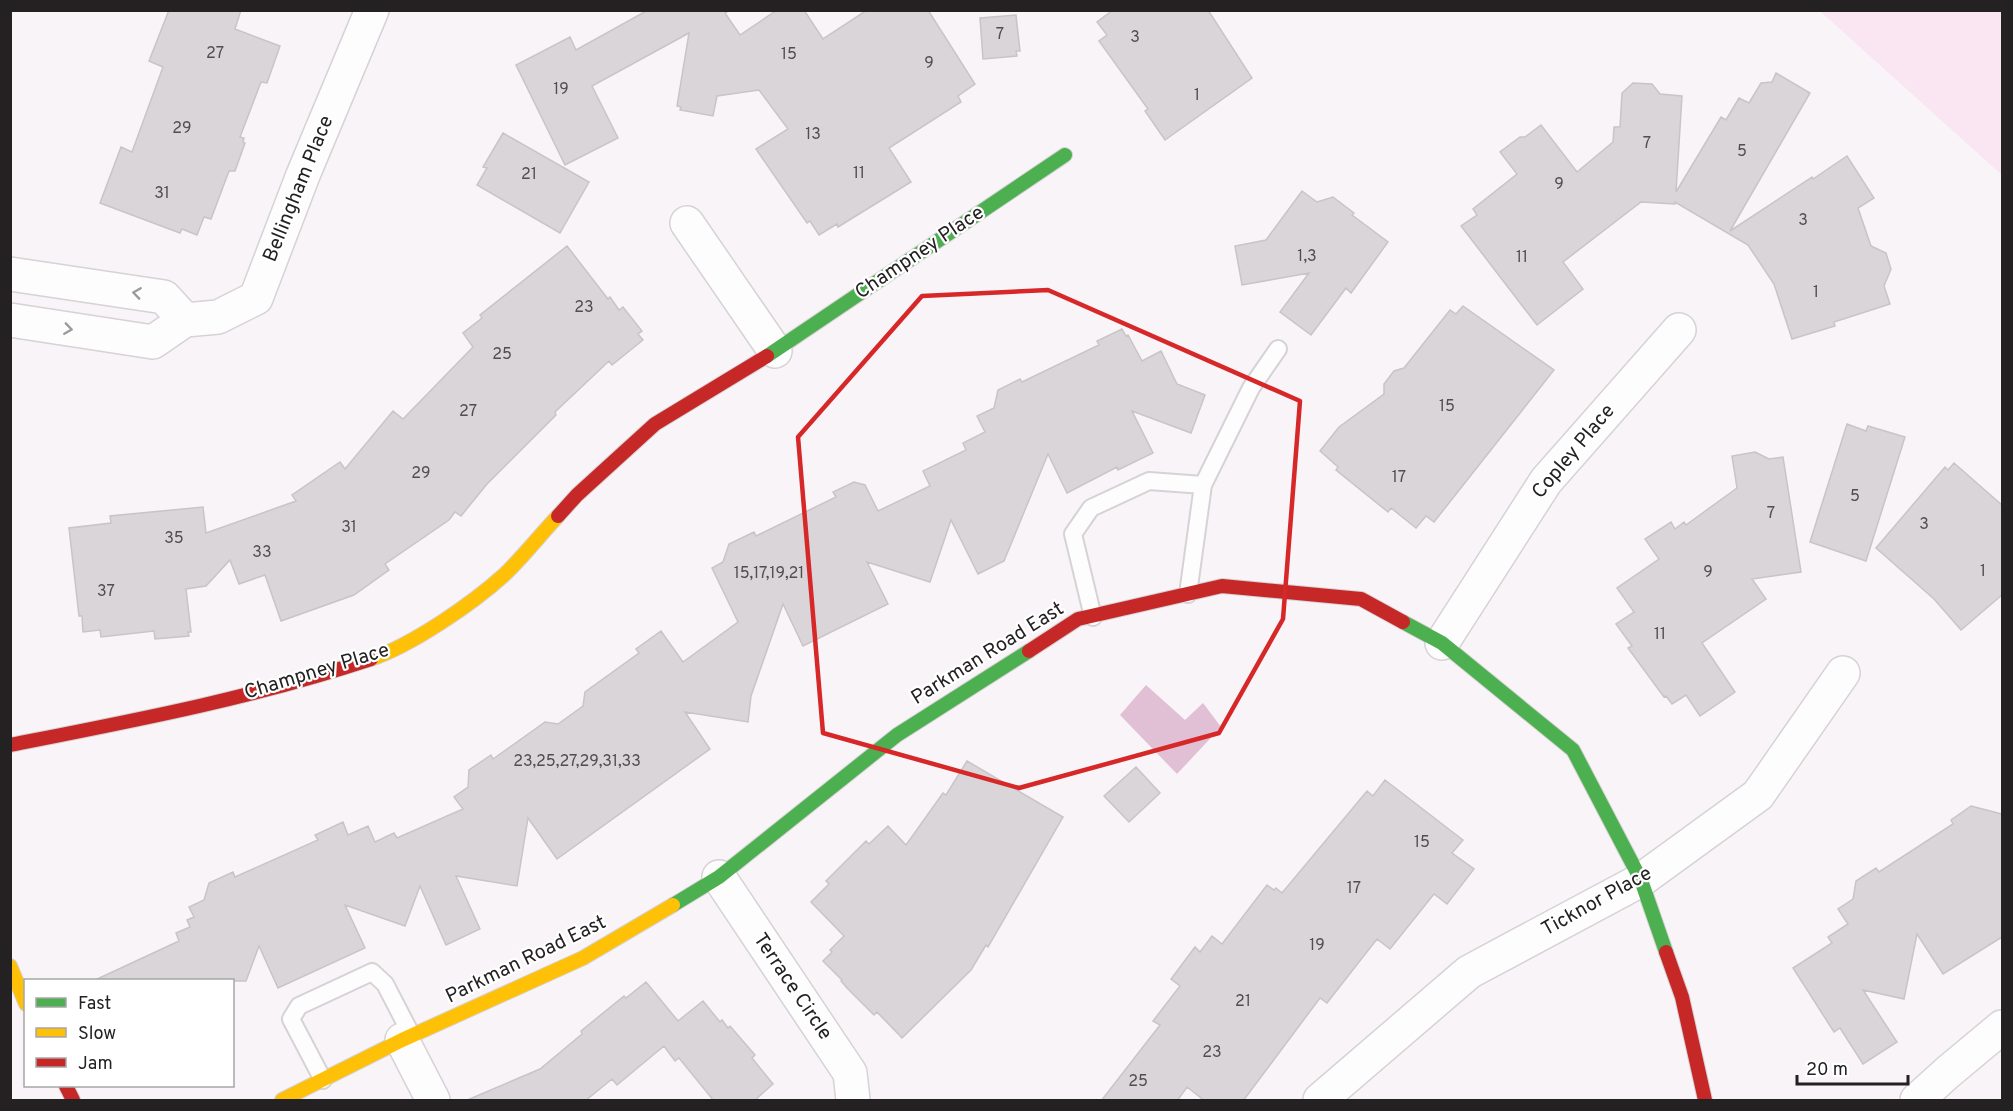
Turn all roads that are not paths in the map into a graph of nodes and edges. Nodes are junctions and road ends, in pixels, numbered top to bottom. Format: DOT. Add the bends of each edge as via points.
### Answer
graph roads {
  1 [pos="372,10"];
  2 [pos="1065,155"];
  3 [pos="687,223"];
  4 [pos="10,274"];
  5 [pos="185,320"];
  6 [pos="10,321"];
  7 [pos="1679,330"];
  8 [pos="1278,349"];
  9 [pos="775,351"];
  10 [pos="1203,485"];
  11 [pos="1188,594"];
  12 [pos="1094,617"];
  13 [pos="1442,644"];
  14 [pos="1843,673"];
  15 [pos="10,745"];
  16 [pos="719,877"];
  17 [pos="1641,880"];
  18 [pos="10,966"];
  19 [pos="24,999"];
  20 [pos="2002,1027"];
  21 [pos="407,1038"];
  22 [pos="323,1080"];
  23 [pos="66,1087"];
  24 [pos="73,1101"];
  25 [pos="282,1101"];
  26 [pos="433,1101"];
  27 [pos="853,1101"];
  28 [pos="1320,1101"];
  29 [pos="1705,1101"];
  30 [pos="1917,1101"];
  1 -- 5 [label="street, Bellingham Place" via="256,298 218,317"];
  2 -- 9 [label="street, Champney Place"];
  3 -- 9 [label="street"];
  5 -- 4 [label="street, one-way" via="164,297"];
  6 -- 5 [label="street, Bellingham Place, one-way" via="153,342"];
  7 -- 13 [label="street, Copley Place" via="1546,481"];
  8 -- 10 [label="lane" via="1251,388"];
  9 -- 15 [label="street, Champney Place" via="655,424 577,495 504,575 448,618 388,653 307,680 181,711"];
  10 -- 11 [label="lane"];
  10 -- 12 [label="lane" via="1149,481 1091,508 1073,534"];
  11 -- 12 [label="street, Parkman Road East"];
  11 -- 13 [label="street, Parkman Road East" via="1222,586 1361,599"];
  12 -- 16 [label="street, Parkman Road East" via="1078,620 897,735"];
  13 -- 17 [label="street, Parkman Road East" via="1573,750"];
  14 -- 17 [label="street, Ticknor Place" via="1758,795"];
  16 -- 21 [label="street, Parkman Road East" via="583,958"];
  16 -- 27 [label="street, Terrace Circle" via="850,1073"];
  17 -- 28 [label="street, Ticknor Place" via="1469,972"];
  17 -- 29 [label="street, Parkman Road East" via="1682,997"];
  18 -- 19 [label="street"];
  20 -- 30 [label="street"];
  21 -- 22 [label="street, Parkman Road East"];
  21 -- 22 [label="lane" via="385,984 372,972 299,1006 291,1018"];
  21 -- 26 [label="street"];
  22 -- 25 [label="street, Parkman Road East"];
  23 -- 24 [label="street"];
}
